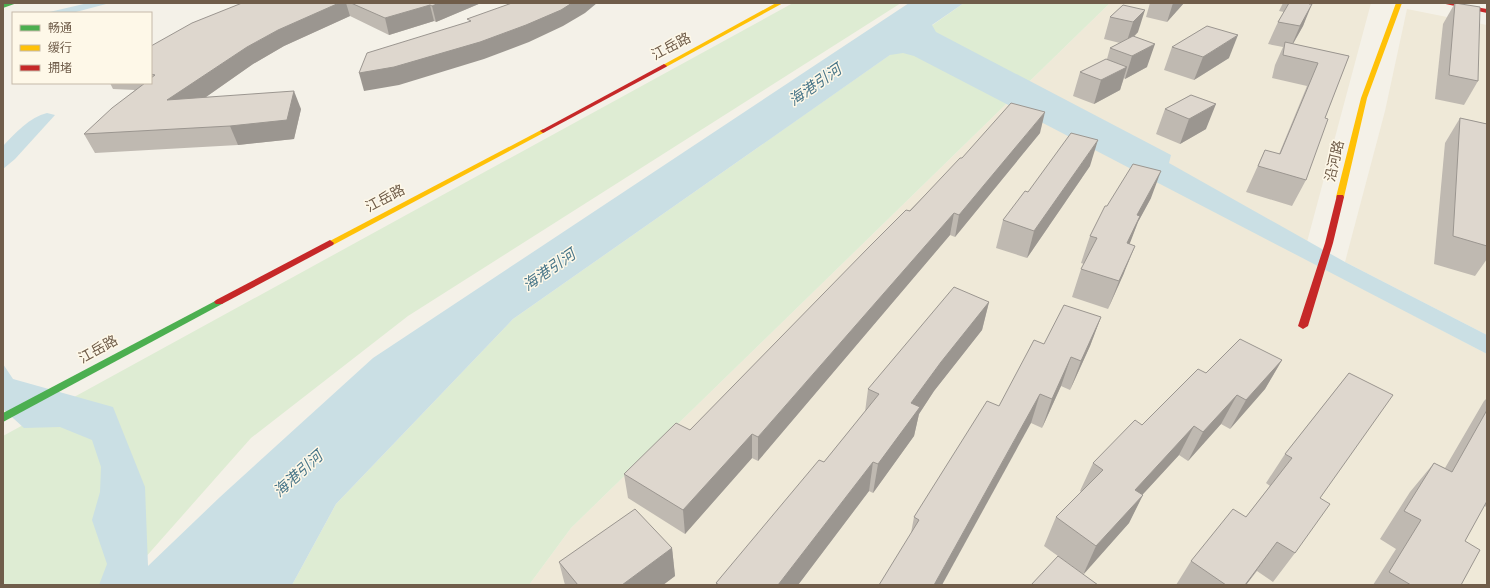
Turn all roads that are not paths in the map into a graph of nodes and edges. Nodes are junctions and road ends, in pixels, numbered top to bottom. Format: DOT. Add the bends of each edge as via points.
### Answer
graph roads {
  1 [pos="14,3"];
  2 [pos="780,3"];
  3 [pos="1399,3"];
  4 [pos="1444,3"];
  5 [pos="3,6"];
  6 [pos="1487,11"];
  7 [pos="1303,326"];
  8 [pos="3,418"];
  1 -- 5 [label="street"];
  2 -- 8 [label="street, 江岳路"];
  3 -- 7 [label="street, 沿河路" via="1364,98 1329,242"];
  4 -- 6 [label="street"];
}
